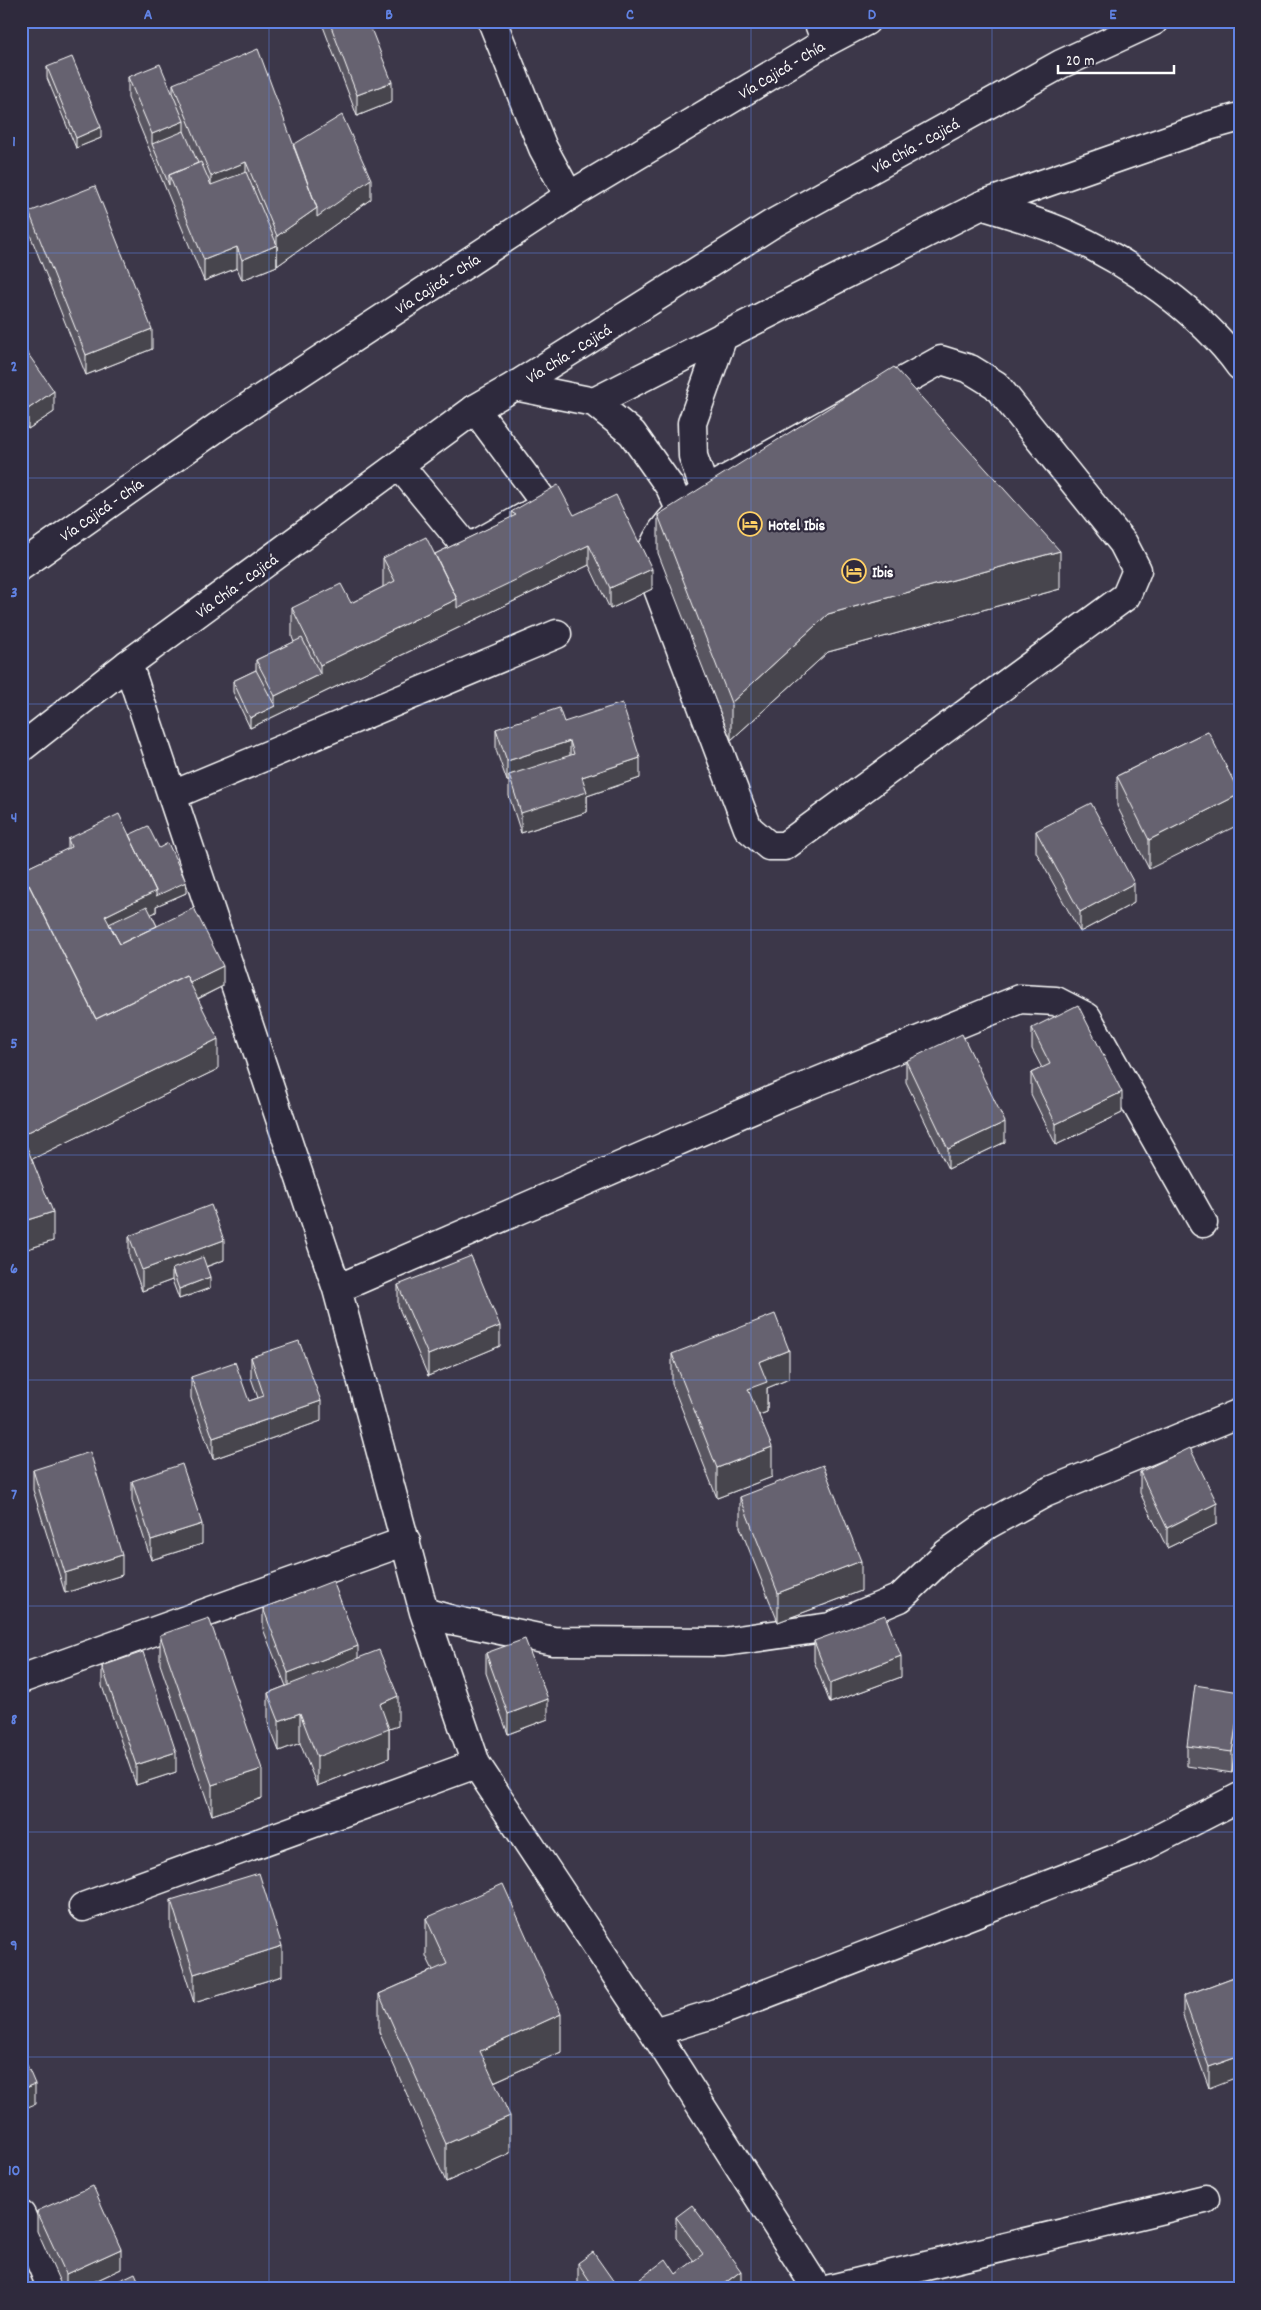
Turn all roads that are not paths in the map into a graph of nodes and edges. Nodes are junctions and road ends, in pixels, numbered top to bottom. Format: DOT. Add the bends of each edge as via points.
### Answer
graph roads {
  1 [pos="492,21"];
  2 [pos="866,21"];
  3 [pos="1154,21"];
  4 [pos="822,32"];
  5 [pos="1240,117"];
  6 [pos="569,196"];
  7 [pos="982,205"];
  8 [pos="723,336"];
  9 [pos="1240,366"];
  10 [pos="515,386"];
  11 [pos="594,402"];
  12 [pos="475,409"];
  13 [pos="399,465"];
  14 [pos="705,491"];
  15 [pos="680,509"];
  16 [pos="21,566"];
  17 [pos="557,634"];
  18 [pos="128,664"];
  19 [pos="21,748"];
  20 [pos="173,795"];
  21 [pos="1203,1223"];
  22 [pos="337,1289"];
  23 [pos="1240,1413"];
  24 [pos="406,1541"];
  25 [pos="424,1612"];
  26 [pos="21,1679"];
  27 [pos="476,1764"];
  28 [pos="1240,1797"];
  29 [pos="83,1907"];
  30 [pos="654,2032"];
  31 [pos="1205,2199"];
  32 [pos="21,2215"];
  33 [pos="52,2289"];
  34 [pos="817,2289"];
  35 [pos="830,2289"];
  1 -- 6 [label="main road" via="543,148"];
  2 -- 4 [label="main road, Vía Cajicá - Chía"];
  3 -- 10 [label="main road, Vía Chía - Cajicá" via="1061,64 772,224"];
  4 -- 6 [label="main road, Vía Cajicá - Chía"];
  5 -- 7 [label="main road"];
  6 -- 16 [label="main road, Vía Cajicá - Chía" via="218,426"];
  7 -- 8 [label="main road"];
  7 -- 9 [label="main road" via="1068,234 1131,268 1187,310"];
  8 -- 11 [label="main road"];
  8 -- 14 [label="main road" via="692,423 693,456"];
  10 -- 11 [label="main road"];
  10 -- 12 [label="main road, Vía Chía - Cajicá"];
  11 -- 15 [label="main road" via="632,433 670,487"];
  12 -- 13 [label="main road, Vía Chía - Cajicá"];
  12 -- 13 [label="main road" via="541,498 539,509 475,545 468,545"];
  13 -- 18 [label="main road, Vía Chía - Cajicá"];
  14 -- 15 [label="main road"];
  14 -- 15 [label="main road" via="941,360 970,369 996,385 1123,543 1137,570 1126,596 784,846 770,846 748,828 648,562 653,543"];
  17 -- 20 [label="main road"];
  18 -- 19 [label="main road, Vía Chía - Cajicá"];
  18 -- 20 [label="main road"];
  20 -- 22 [label="main road"];
  21 -- 22 [label="main road" via="1087,1017 1056,1001 1020,998 777,1098"];
  22 -- 24 [label="main road"];
  23 -- 25 [label="main road" via="1045,1493 987,1525 946,1554 900,1598 830,1627 724,1642 553,1641"];
  24 -- 25 [label="main road"];
  24 -- 26 [label="main road"];
  25 -- 27 [label="main road"];
  27 -- 29 [label="main road"];
  27 -- 30 [label="main road"];
  28 -- 30 [label="main road" via="1133,1852 725,2010"];
  30 -- 34 [label="main road"];
  31 -- 35 [label="main road"];
  32 -- 33 [label="main road"];
}
